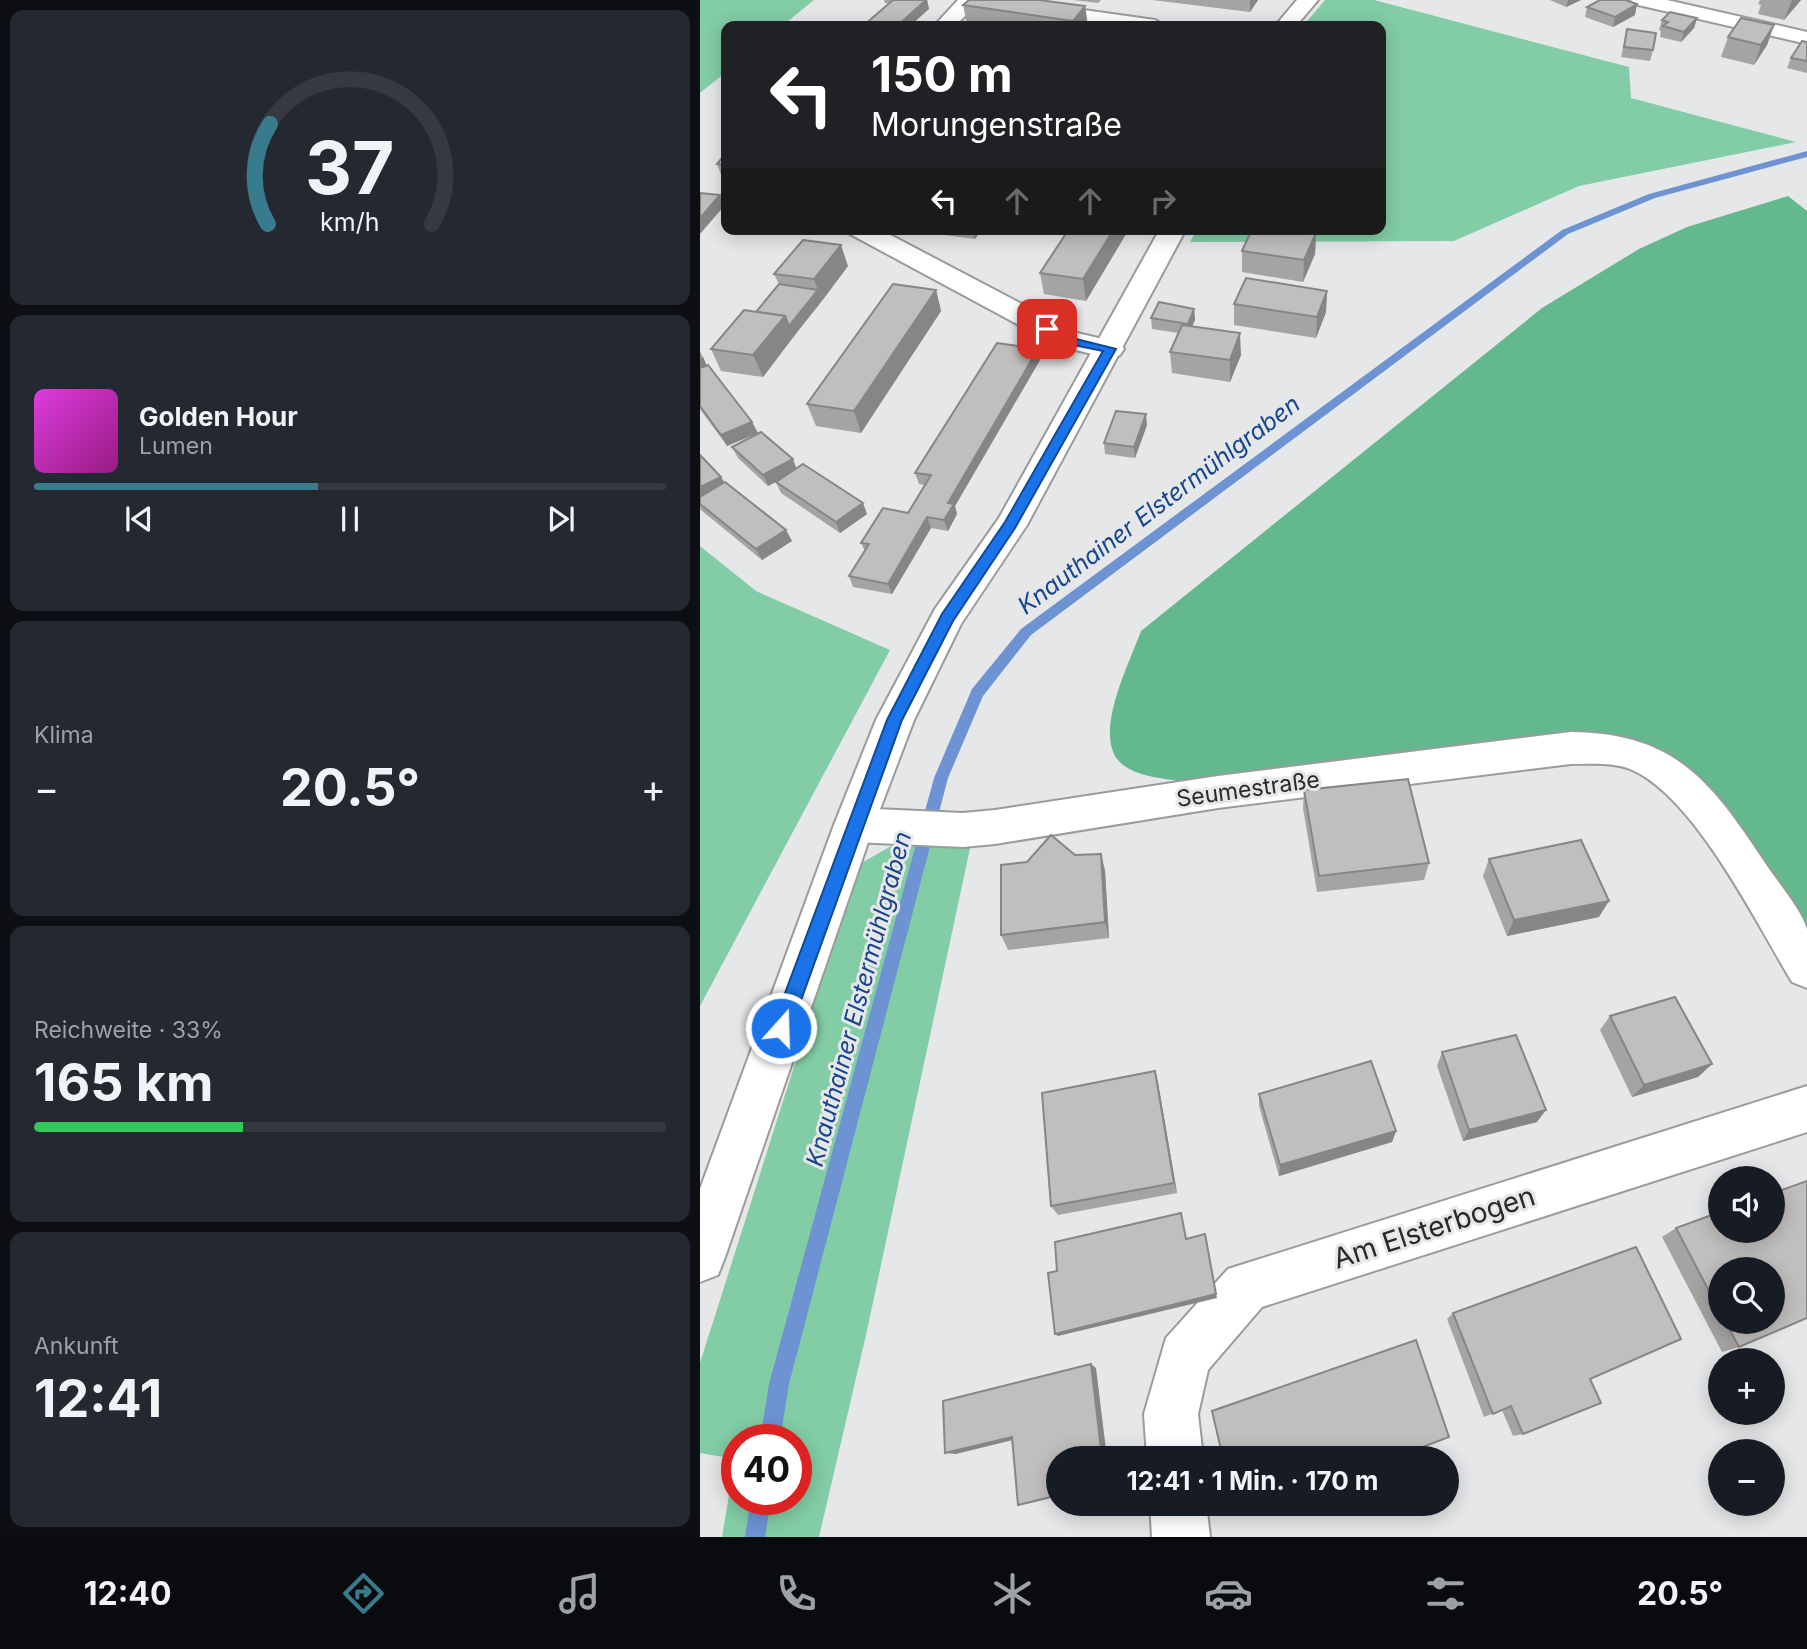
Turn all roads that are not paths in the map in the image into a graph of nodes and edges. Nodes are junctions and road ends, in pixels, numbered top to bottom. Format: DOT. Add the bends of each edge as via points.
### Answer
graph roads {
  1 [pos="969,0"];
  2 [pos="1308,0"];
  3 [pos="1641,0"];
  4 [pos="949,21"];
  5 [pos="1119,21"];
  6 [pos="1289,21"];
  7 [pos="1807,38"];
  8 [pos="870,235"];
  9 [pos="1170,235"];
  10 [pos="1110,349"];
  11 [pos="854,825"];
  12 [pos="1807,968"];
  13 [pos="1807,1109"];
  14 [pos="700,1257"];
  15 [pos="1174,1446"];
  16 [pos="1179,1516"];
  17 [pos="1181,1537"];
  1 -- 4 [label="street"];
  1 -- 5 [label="street"];
  2 -- 6 [label="street"];
  3 -- 7 [label="street"];
  8 -- 10 [label="street" via="1068,340"];
  9 -- 10 [label="street"];
  10 -- 11 [label="street" via="1011,525 947,618 895,720"];
  11 -- 12 [label="street, Seumestraße" via="963,830 1218,792 1571,748 1606,749 1641,757 1671,774 1702,803"];
  11 -- 14 [label="street"];
  13 -- 15 [label="street, Am Elsterbogen" via="1246,1287 1185,1357 1171,1414"];
  16 -- 17 [label="street"];
}
